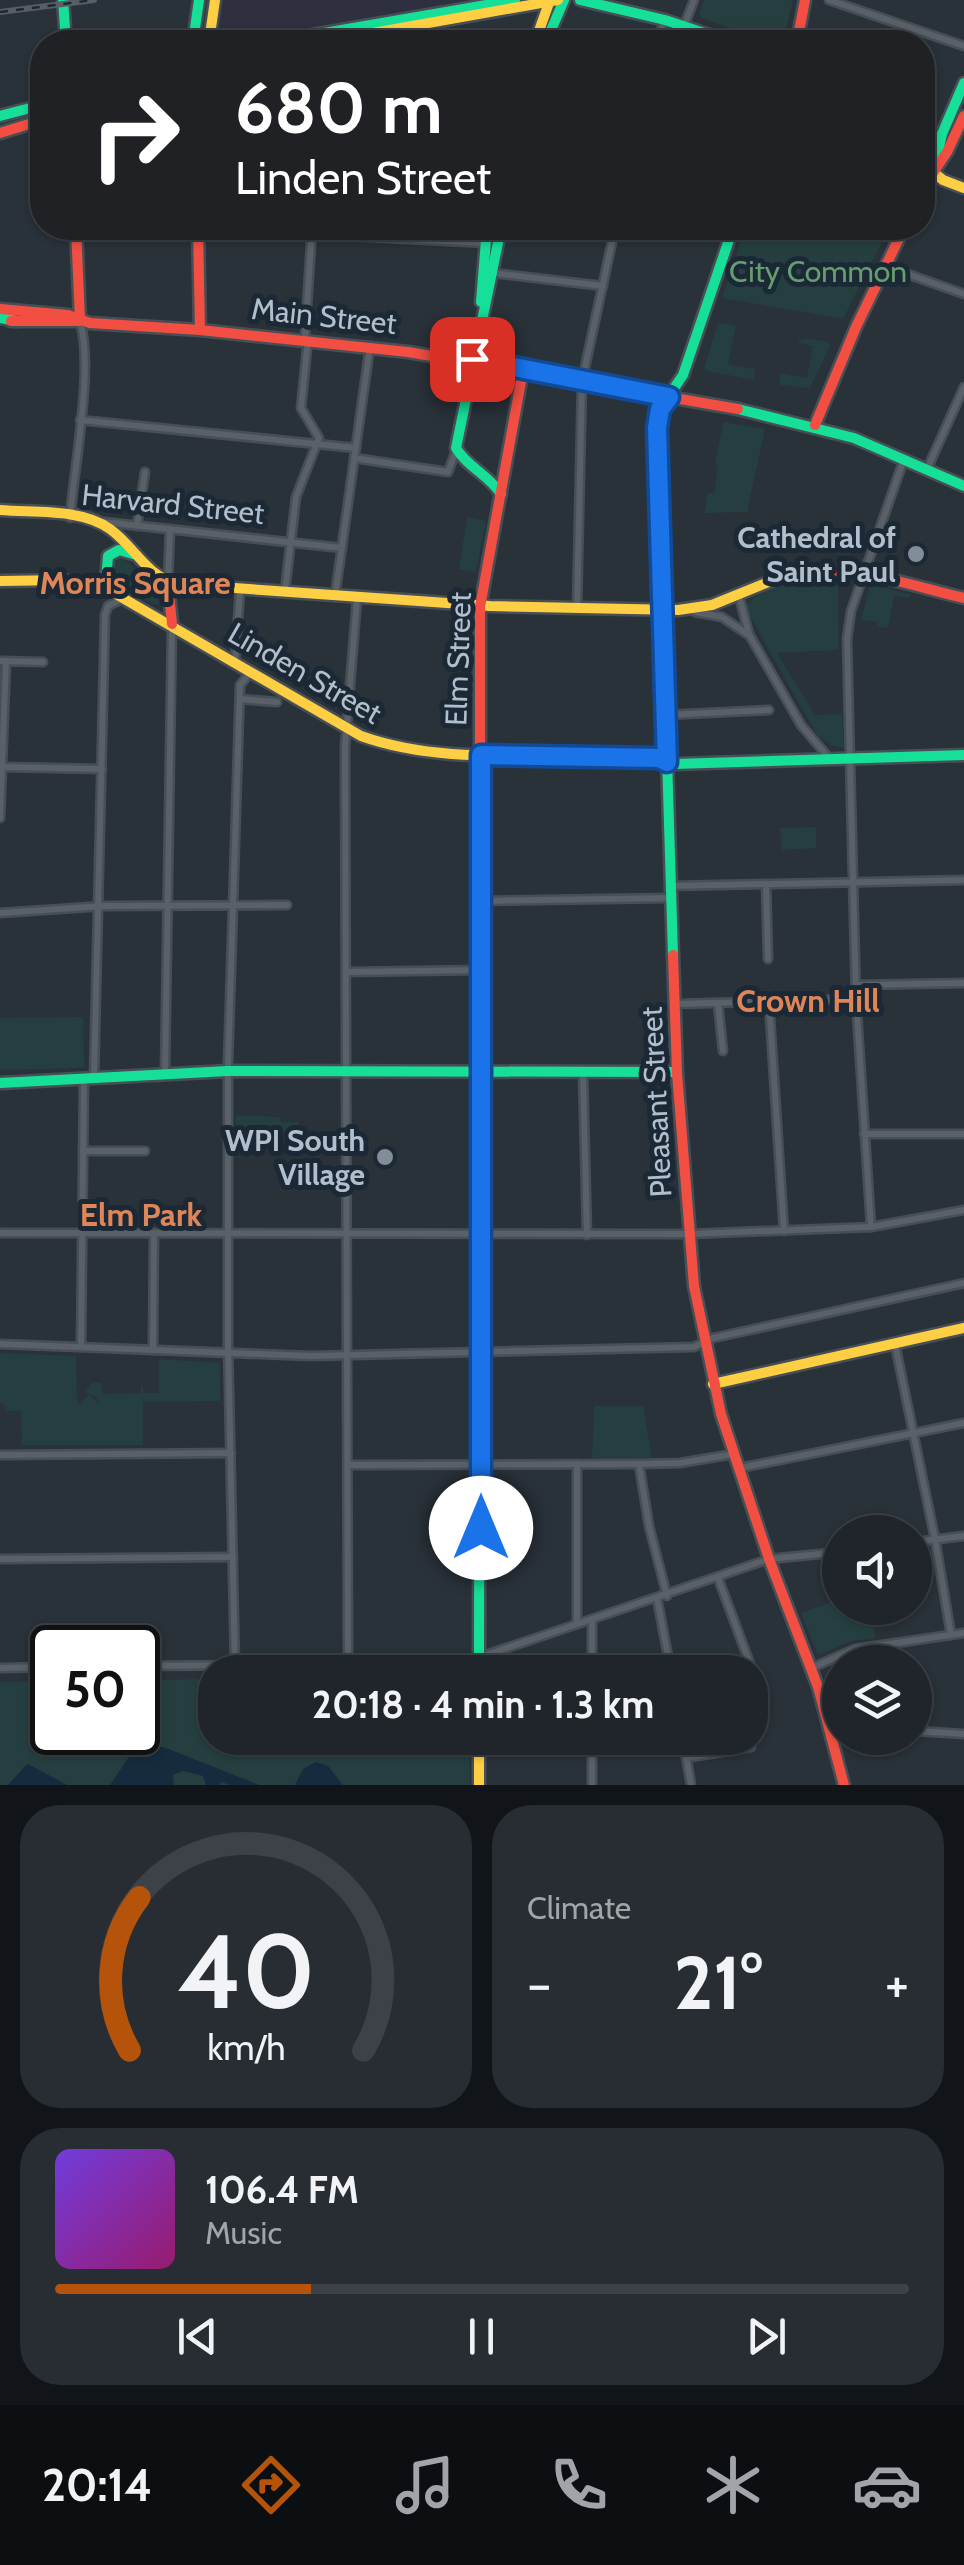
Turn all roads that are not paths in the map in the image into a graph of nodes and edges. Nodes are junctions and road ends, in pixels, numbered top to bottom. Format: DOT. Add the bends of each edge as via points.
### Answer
graph roads {
  1 [pos="63,0"];
  2 [pos="199,0"];
  3 [pos="215,0"];
  4 [pos="515,0"];
  5 [pos="580,0"];
  6 [pos="694,0"];
  7 [pos="805,0"];
  8 [pos="829,0"];
  9 [pos="555,1"];
  10 [pos="684,26"];
  11 [pos="662,27"];
  12 [pos="65,30"];
  13 [pos="194,30"];
  14 [pos="211,30"];
  15 [pos="334,30"];
  16 [pos="390,30"];
  17 [pos="540,30"];
  18 [pos="549,30"];
  19 [pos="661,30"];
  20 [pos="696,30"];
  21 [pos="799,30"];
  22 [pos="917,30"];
  23 [pos="935,36"];
  24 [pos="964,46"];
  25 [pos="964,83"];
  26 [pos="30,108"];
  27 [pos="0,116"];
  28 [pos="964,116"];
  29 [pos="30,124"];
  30 [pos="0,133"];
  31 [pos="935,152"];
  32 [pos="935,164"];
  33 [pos="935,175"];
  34 [pos="964,188"];
  35 [pos="77,240"];
  36 [pos="198,240"];
  37 [pos="312,240"];
  38 [pos="445,240"];
  39 [pos="486,240"];
  40 [pos="499,240"];
  41 [pos="612,240"];
  42 [pos="729,240"];
  43 [pos="898,240"];
  44 [pos="485,243"];
  45 [pos="885,266"];
  46 [pos="492,272"];
  47 [pos="602,286"];
  48 [pos="964,294"];
  49 [pos="0,308"];
  50 [pos="480,318"];
  51 [pos="0,319"];
  52 [pos="80,320"];
  53 [pos="200,330"];
  54 [pos="307,337"];
  55 [pos="370,344"];
  56 [pos="472,359"];
  57 [pos="523,370"];
  58 [pos="582,381"];
  59 [pos="964,387"];
  60 [pos="669,397"];
  61 [pos="80,420"];
  62 [pos="815,426"];
  63 [pos="317,443"];
  64 [pos="356,448"];
  65 [pos="456,451"];
  66 [pos="904,457"];
  67 [pos="354,458"];
  68 [pos="927,468"];
  69 [pos="144,472"];
  70 [pos="964,486"];
  71 [pos="500,494"];
  72 [pos="0,510"];
  73 [pos="70,518"];
  74 [pos="98,522"];
  75 [pos="138,526"];
  76 [pos="170,529"];
  77 [pos="291,542"];
  78 [pos="342,548"];
  79 [pos="134,555"];
  80 [pos="864,576"];
  81 [pos="0,580"];
  82 [pos="167,589"];
  83 [pos="240,589"];
  84 [pos="110,591"];
  85 [pos="284,593"];
  86 [pos="740,596"];
  87 [pos="334,597"];
  88 [pos="126,598"];
  89 [pos="357,598"];
  90 [pos="964,598"];
  91 [pos="480,607"];
  92 [pos="577,610"];
  93 [pos="663,610"];
  94 [pos="684,610"];
  95 [pos="151,612"];
  96 [pos="172,624"];
  97 [pos="750,636"];
  98 [pos="3,661"];
  99 [pos="42,662"];
  100 [pos="235,663"];
  101 [pos="251,672"];
  102 [pos="240,700"];
  103 [pos="277,702"];
  104 [pos="769,710"];
  105 [pos="666,715"];
  106 [pos="347,728"];
  107 [pos="964,754"];
  108 [pos="481,755"];
  109 [pos="852,758"];
  110 [pos="831,760"];
  111 [pos="667,762"];
  112 [pos="3,766"];
  113 [pos="102,769"];
  114 [pos="0,818"];
  115 [pos="964,880"];
  116 [pos="854,881"];
  117 [pos="766,884"];
  118 [pos="672,892"];
  119 [pos="482,901"];
  120 [pos="232,904"];
  121 [pos="287,905"];
  122 [pos="98,906"];
  123 [pos="168,906"];
  124 [pos="0,913"];
  125 [pos="768,960"];
  126 [pos="482,970"];
  127 [pos="348,972"];
  128 [pos="964,983"];
  129 [pos="856,986"];
  130 [pos="856,999"];
  131 [pos="769,1002"];
  132 [pos="674,1004"];
  133 [pos="718,1004"];
  134 [pos="723,1052"];
  135 [pos="228,1071"];
  136 [pos="348,1071"];
  137 [pos="481,1072"];
  138 [pos="583,1072"];
  139 [pos="678,1072"];
  140 [pos="165,1074"];
  141 [pos="89,1078"];
  142 [pos="0,1083"];
  143 [pos="864,1134"];
  144 [pos="964,1134"];
  145 [pos="83,1151"];
  146 [pos="145,1151"];
  147 [pos="964,1210"];
  148 [pos="871,1227"];
  149 [pos="784,1230"];
  150 [pos="0,1233"];
  151 [pos="82,1233"];
  152 [pos="154,1233"];
  153 [pos="228,1234"];
  154 [pos="348,1234"];
  155 [pos="481,1234"];
  156 [pos="689,1234"];
  157 [pos="587,1235"];
  158 [pos="964,1283"];
  159 [pos="964,1328"];
  160 [pos="704,1342"];
  161 [pos="0,1344"];
  162 [pos="895,1344"];
  163 [pos="81,1347"];
  164 [pos="153,1350"];
  165 [pos="229,1352"];
  166 [pos="481,1353"];
  167 [pos="349,1355"];
  168 [pos="713,1384"];
  169 [pos="964,1423"];
  170 [pos="912,1432"];
  171 [pos="231,1453"];
  172 [pos="734,1454"];
  173 [pos="0,1455"];
  174 [pos="481,1464"];
  175 [pos="577,1464"];
  176 [pos="639,1464"];
  177 [pos="349,1465"];
  178 [pos="738,1468"];
  179 [pos="964,1536"];
  180 [pos="932,1540"];
  181 [pos="936,1540"];
  182 [pos="822,1554"];
  183 [pos="233,1556"];
  184 [pos="0,1558"];
  185 [pos="769,1559"];
  186 [pos="718,1578"];
  187 [pos="667,1596"];
  188 [pos="658,1598"];
  189 [pos="592,1620"];
  190 [pos="577,1624"];
  191 [pos="964,1633"];
  192 [pos="951,1634"];
  193 [pos="235,1655"];
  194 [pos="348,1655"];
  195 [pos="479,1655"];
  196 [pos="488,1655"];
  197 [pos="592,1655"];
  198 [pos="668,1655"];
  199 [pos="747,1655"];
  200 [pos="198,1665"];
  201 [pos="160,1666"];
  202 [pos="30,1667"];
  203 [pos="0,1668"];
  204 [pos="811,1668"];
  205 [pos="822,1695"];
  206 [pos="932,1732"];
  207 [pos="964,1734"];
  208 [pos="479,1755"];
  209 [pos="592,1755"];
  210 [pos="685,1755"];
  211 [pos="702,1755"];
  212 [pos="839,1755"];
  213 [pos="686,1758"];
  214 [pos="479,1785"];
  215 [pos="592,1785"];
  216 [pos="691,1785"];
  217 [pos="844,1785"];
  1 -- 12 [label="main road"];
  2 -- 13 [label="main road"];
  3 -- 14 [label="main road"];
  4 -- 15 [label="main road"];
  5 -- 10 [label="main road"];
  6 -- 10 [label="street"];
  7 -- 21 [label="main road"];
  8 -- 22 [label="street"];
  9 -- 16 [label="main road"];
  9 -- 17 [label="main road"];
  9 -- 18 [label="main road"];
  10 -- 20 [label="main road"];
  11 -- 19 [label="street"];
  23 -- 24 [label="street"];
  25 -- 31 [label="main road"];
  26 -- 27 [label="main road"];
  28 -- 32 [label="main road"];
  29 -- 30 [label="main road"];
  33 -- 34 [label="main road"];
  35 -- 52 [label="main road"];
  36 -- 53 [label="main road"];
  37 -- 54 [label="street"];
  38 -- 44 [label="street"];
  39 -- 44 [label="main road"];
  40 -- 46 [label="main road"];
  41 -- 47 [label="street"];
  42 -- 60 [label="main road, Pleasant Street" via="683,375"];
  43 -- 45 [label="main road"];
  44 -- 50 [label="main road"];
  45 -- 48 [label="street"];
  45 -- 62 [label="main road"];
  46 -- 47 [label="street"];
  46 -- 50 [label="main road"];
  47 -- 58 [label="street"];
  49 -- 52 [label="main road, Main Street"];
  50 -- 56 [label="main road"];
  51 -- 52 [label="main road, Main Street"];
  52 -- 53 [label="main road, Main Street"];
  52 -- 61 [label="street"];
  53 -- 54 [label="main road, Main Street"];
  54 -- 55 [label="main road, Main Street"];
  54 -- 63 [label="street" via="300,408"];
  55 -- 56 [label="main road, Main Street"];
  55 -- 64 [label="street"];
  56 -- 57 [label="main road, Main Street"];
  56 -- 65 [label="main road"];
  57 -- 58 [label="main road, Main Street"];
  57 -- 71 [label="main road, Elm Street"];
  58 -- 60 [label="main road, Main Street"];
  58 -- 92 [label="street"];
  59 -- 68 [label="street"];
  60 -- 62 [label="main road, Main Street"];
  60 -- 93 [label="main road, Pleasant Street" via="657,428"];
  61 -- 63 [label="street"];
  61 -- 73 [label="street"];
  62 -- 66 [label="main road, Main Street"];
  63 -- 64 [label="street"];
  63 -- 77 [label="street" via="296,496"];
  64 -- 67 [label="street"];
  65 -- 67 [label="street" via="448,472"];
  65 -- 71 [label="main road"];
  66 -- 68 [label="main road, Main Street"];
  66 -- 80 [label="street"];
  67 -- 78 [label="street"];
  68 -- 70 [label="main road, Main Street"];
  69 -- 75 [label="street"];
  71 -- 91 [label="main road, Elm Street"];
  72 -- 73 [label="main road, Harvard Street"];
  73 -- 74 [label="main road, Harvard Street"];
  74 -- 75 [label="street, Harvard Street"];
  74 -- 79 [label="main road"];
  75 -- 76 [label="street, Harvard Street"];
  76 -- 77 [label="street, Harvard Street"];
  76 -- 82 [label="street"];
  77 -- 78 [label="street, Harvard Street"];
  77 -- 85 [label="street"];
  78 -- 87 [label="street"];
  79 -- 82 [label="main road"];
  79 -- 84 [label="main road" via="120,550 108,556"];
  80 -- 86 [label="main road" via="796,572"];
  80 -- 90 [label="main road"];
  80 -- 109 [label="street" via="848,639"];
  81 -- 84 [label="main road, Linden Street" via="65,580"];
  82 -- 83 [label="main road"];
  82 -- 95 [label="main road" via="161,612"];
  82 -- 96 [label="main road"];
  83 -- 85 [label="main road"];
  83 -- 100 [label="street"];
  84 -- 88 [label="main road, Linden Street"];
  85 -- 87 [label="main road"];
  86 -- 94 [label="main road"];
  86 -- 97 [label="street"];
  87 -- 89 [label="main road"];
  88 -- 95 [label="main road, Linden Street"];
  88 -- 113 [label="street" via="105,615"];
  89 -- 91 [label="main road"];
  89 -- 106 [label="street"];
  91 -- 92 [label="main road"];
  91 -- 108 [label="main road, Elm Street"];
  92 -- 93 [label="main road"];
  93 -- 94 [label="main road"];
  93 -- 105 [label="main road, Pleasant Street"];
  94 -- 97 [label="street" via="722,617"];
  95 -- 96 [label="main road, Linden Street"];
  96 -- 100 [label="main road, Linden Street"];
  96 -- 123 [label="street"];
  97 -- 110 [label="street" via="801,725"];
  98 -- 99 [label="street"];
  98 -- 112 [label="street"];
  100 -- 101 [label="main road, Linden Street"];
  101 -- 102 [label="street" via="240,685"];
  101 -- 106 [label="main road, Linden Street"];
  102 -- 103 [label="street"];
  102 -- 120 [label="street"];
  104 -- 105 [label="street"];
  105 -- 111 [label="main road, Pleasant Street"];
  106 -- 108 [label="main road, Linden Street" via="401,749"];
  106 -- 127 [label="street"];
  107 -- 109 [label="main road, Linden Street"];
  108 -- 111 [label="main road, Linden Street"];
  108 -- 119 [label="main road, Elm Street"];
  109 -- 110 [label="main road, Linden Street"];
  109 -- 116 [label="street"];
  110 -- 111 [label="main road, Linden Street"];
  111 -- 118 [label="main road, Pleasant Street"];
  112 -- 113 [label="street"];
  112 -- 114 [label="street"];
  113 -- 122 [label="street"];
  115 -- 116 [label="street"];
  116 -- 117 [label="street"];
  116 -- 129 [label="street"];
  117 -- 118 [label="street"];
  117 -- 125 [label="street"];
  118 -- 119 [label="street"];
  118 -- 132 [label="main road, Pleasant Street"];
  119 -- 126 [label="main road, Elm Street"];
  120 -- 121 [label="street"];
  120 -- 123 [label="street"];
  120 -- 135 [label="street"];
  122 -- 123 [label="street"];
  122 -- 124 [label="street"];
  122 -- 141 [label="street"];
  123 -- 140 [label="street"];
  126 -- 127 [label="street"];
  126 -- 137 [label="main road, Elm Street"];
  127 -- 136 [label="street"];
  128 -- 129 [label="street"];
  129 -- 130 [label="street"];
  130 -- 131 [label="street"];
  130 -- 143 [label="street"];
  131 -- 133 [label="street"];
  131 -- 149 [label="street"];
  132 -- 133 [label="street"];
  132 -- 139 [label="main road, Pleasant Street"];
  133 -- 134 [label="street"];
  135 -- 136 [label="main road"];
  135 -- 140 [label="main road"];
  135 -- 153 [label="street"];
  136 -- 137 [label="main road"];
  136 -- 154 [label="street"];
  137 -- 138 [label="main road"];
  137 -- 155 [label="main road, Elm Street"];
  138 -- 139 [label="main road"];
  138 -- 157 [label="street"];
  139 -- 156 [label="main road, Pleasant Street"];
  140 -- 141 [label="main road"];
  141 -- 142 [label="main road"];
  141 -- 145 [label="street"];
  143 -- 144 [label="street"];
  143 -- 148 [label="street"];
  145 -- 146 [label="street"];
  145 -- 151 [label="street"];
  147 -- 148 [label="street"];
  148 -- 149 [label="street"];
  149 -- 156 [label="street"];
  150 -- 151 [label="street"];
  151 -- 152 [label="street"];
  151 -- 163 [label="street"];
  152 -- 153 [label="street"];
  152 -- 164 [label="street"];
  153 -- 154 [label="street"];
  153 -- 165 [label="street"];
  154 -- 155 [label="street"];
  154 -- 167 [label="street"];
  155 -- 157 [label="street"];
  155 -- 166 [label="main road, Elm Street"];
  156 -- 157 [label="street"];
  156 -- 160 [label="main road, Pleasant Street"];
  158 -- 160 [label="street"];
  159 -- 162 [label="main road"];
  160 -- 166 [label="street"];
  160 -- 168 [label="main road, Pleasant Street"];
  161 -- 163 [label="street"];
  162 -- 168 [label="main road"];
  162 -- 170 [label="street"];
  163 -- 164 [label="street"];
  164 -- 165 [label="street"];
  165 -- 167 [label="street"];
  165 -- 171 [label="street"];
  166 -- 167 [label="street"];
  166 -- 174 [label="main road, Elm Street"];
  167 -- 177 [label="street"];
  168 -- 172 [label="main road, Pleasant Street"];
  169 -- 170 [label="street"];
  170 -- 178 [label="street"];
  170 -- 181 [label="street"];
  171 -- 173 [label="street"];
  171 -- 183 [label="street"];
  172 -- 176 [label="street"];
  172 -- 178 [label="main road, Pleasant Street"];
  174 -- 175 [label="street"];
  174 -- 177 [label="street"];
  174 -- 195 [label="main road, Elm Street"];
  175 -- 176 [label="street"];
  175 -- 190 [label="street"];
  176 -- 187 [label="street"];
  177 -- 194 [label="street"];
  178 -- 185 [label="main road, Pleasant Street"];
  179 -- 181 [label="street"];
  180 -- 181 [label="street"];
  181 -- 192 [label="street"];
  182 -- 185 [label="street"];
  183 -- 184 [label="street"];
  183 -- 193 [label="street"];
  185 -- 186 [label="street"];
  185 -- 204 [label="main road, Pleasant Street"];
  186 -- 187 [label="street"];
  186 -- 199 [label="street"];
  187 -- 188 [label="street"];
  188 -- 189 [label="street"];
  188 -- 198 [label="street"];
  189 -- 190 [label="street"];
  189 -- 197 [label="street"];
  190 -- 196 [label="street"];
  191 -- 192 [label="street"];
  192 -- 204 [label="street" via="855,1649"];
  200 -- 201 [label="street"];
  202 -- 203 [label="street"];
  204 -- 205 [label="main road, Pleasant Street"];
  206 -- 207 [label="street"];
  208 -- 214 [label="main road"];
  209 -- 215 [label="street"];
  210 -- 213 [label="street"];
  211 -- 213 [label="street"];
  212 -- 217 [label="main road, Pleasant Street"];
  213 -- 216 [label="street"];
}
